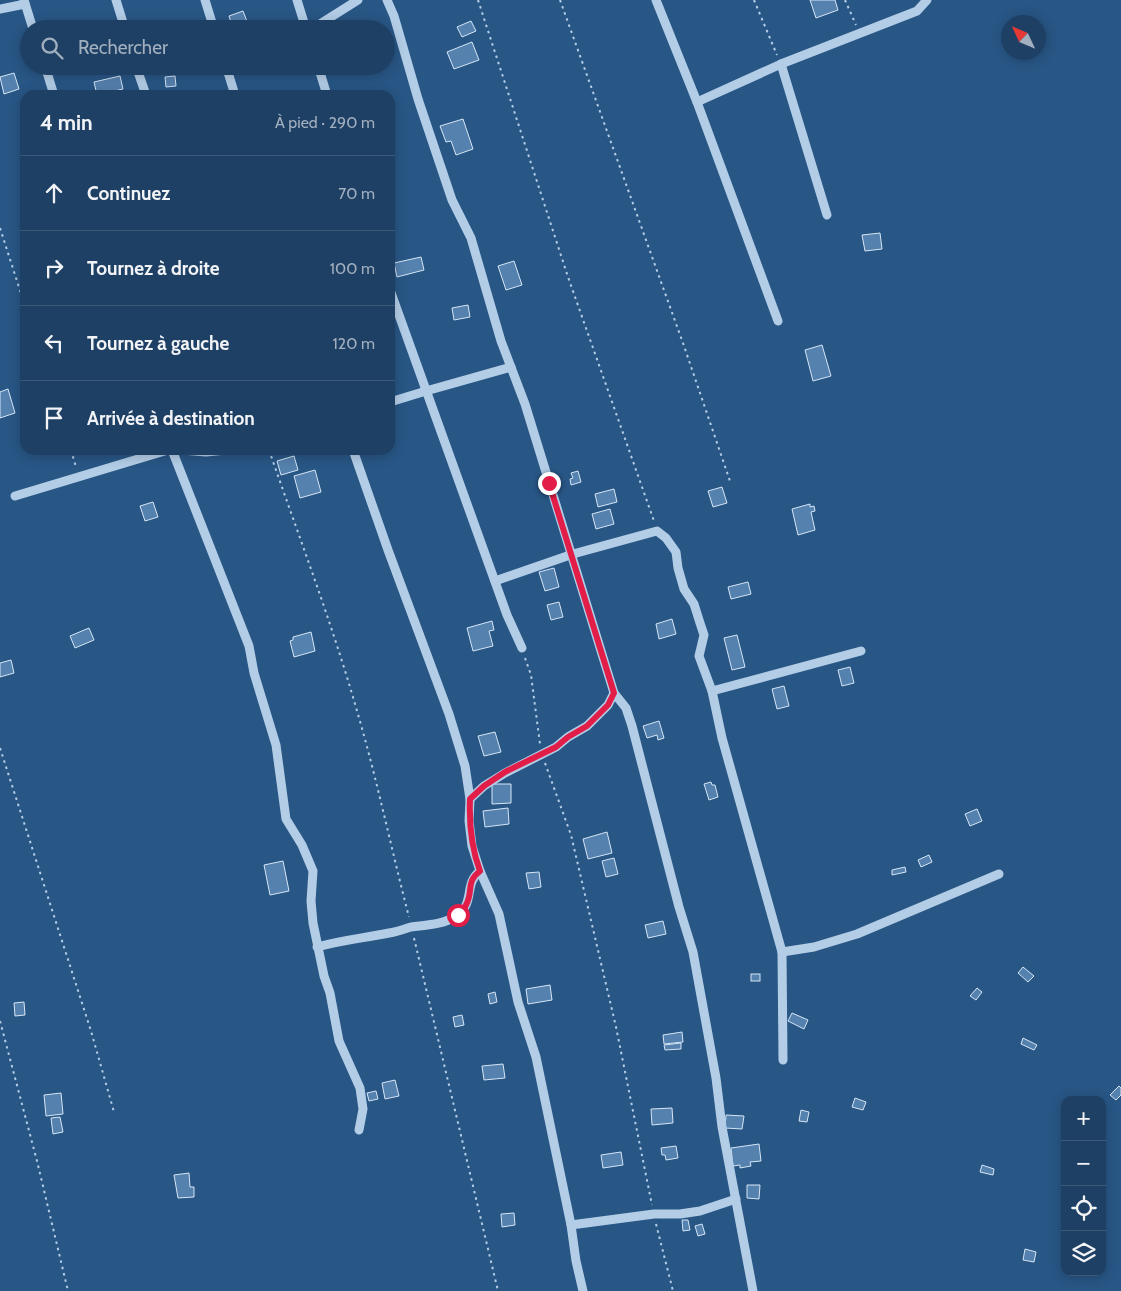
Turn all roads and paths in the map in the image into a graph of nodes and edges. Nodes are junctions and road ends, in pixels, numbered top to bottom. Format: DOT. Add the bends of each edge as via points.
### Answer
graph roads {
  1 [pos="116,0"];
  2 [pos="205,0"];
  3 [pos="297,0"];
  4 [pos="358,0"];
  5 [pos="387,0"];
  6 [pos="478,0"];
  7 [pos="560,0"];
  8 [pos="656,0"];
  9 [pos="754,0"];
  10 [pos="845,0"];
  11 [pos="927,0"];
  12 [pos="24,2"];
  13 [pos="0,9"];
  14 [pos="30,20"];
  15 [pos="122,20"];
  16 [pos="211,20"];
  17 [pos="303,20"];
  18 [pos="326,20"];
  19 [pos="859,34"];
  20 [pos="781,64"];
  21 [pos="48,75"];
  22 [pos="139,75"];
  23 [pos="229,75"];
  24 [pos="321,75"];
  25 [pos="53,90"];
  26 [pos="144,90"];
  27 [pos="233,90"];
  28 [pos="325,90"];
  29 [pos="697,102"];
  30 [pos="827,215"];
  31 [pos="0,228"];
  32 [pos="20,290"];
  33 [pos="395,304"];
  34 [pos="778,321"];
  35 [pos="511,367"];
  36 [pos="426,391"];
  37 [pos="395,400"];
  38 [pos="72,455"];
  39 [pos="152,455"];
  40 [pos="174,455"];
  41 [pos="271,455"];
  42 [pos="355,455"];
  43 [pos="79,477"];
  44 [pos="731,484"];
  45 [pos="15,496"];
  46 [pos="657,532"];
  47 [pos="572,554"];
  48 [pos="495,581"];
  49 [pos="522,648"];
  50 [pos="861,651"];
  51 [pos="712,691"];
  52 [pos="614,693"];
  53 [pos="0,748"];
  54 [pos="541,753"];
  55 [pos="470,799"];
  56 [pos="480,871"];
  57 [pos="999,874"];
  58 [pos="412,927"];
  59 [pos="318,947"];
  60 [pos="782,952"];
  61 [pos="0,1021"];
  62 [pos="783,1060"];
  63 [pos="114,1112"];
  64 [pos="359,1130"];
  65 [pos="736,1199"];
  66 [pos="654,1214"];
  67 [pos="571,1226"];
  68 [pos="68,1291"];
  69 [pos="498,1291"];
  70 [pos="583,1291"];
  71 [pos="673,1291"];
  72 [pos="754,1291"];
  1 -- 15 [label="street"];
  2 -- 16 [label="street"];
  3 -- 17 [label="street"];
  4 -- 18 [label="street"];
  5 -- 35 [label="street" via="452,200 471,238"];
  6 -- 46 [label="path" via="568,277"];
  7 -- 44 [label="path"];
  8 -- 29 [label="street"];
  9 -- 20 [label="path"];
  10 -- 19 [label="path"];
  11 -- 19 [label="street" via="917,11"];
  12 -- 13 [label="street"];
  12 -- 14 [label="street"];
  19 -- 20 [label="street"];
  20 -- 29 [label="street"];
  20 -- 30 [label="street"];
  21 -- 25 [label="street"];
  22 -- 26 [label="street"];
  23 -- 27 [label="street"];
  24 -- 28 [label="street"];
  29 -- 34 [label="street"];
  31 -- 32 [label="path"];
  33 -- 36 [label="street"];
  35 -- 36 [label="street"];
  35 -- 47 [label="street"];
  36 -- 37 [label="street"];
  36 -- 48 [label="street"];
  38 -- 43 [label="path"];
  39 -- 43 [label="street"];
  40 -- 59 [label="street" via="249,646 276,745 286,819 313,871 311,901"];
  41 -- 58 [label="path" via="357,708"];
  42 -- 55 [label="street" via="449,714 465,766"];
  43 -- 45 [label="street"];
  46 -- 47 [label="street"];
  46 -- 51 [label="street" via="676,552 684,589 694,604 704,635 700,656"];
  47 -- 48 [label="street"];
  47 -- 52 [label="street"];
  48 -- 49 [label="street"];
  49 -- 54 [label="path" via="531,675"];
  50 -- 51 [label="street"];
  51 -- 60 [label="street"];
  52 -- 54 [label="street" via="608,705 587,726"];
  52 -- 65 [label="street" via="626,708 632,726 693,952"];
  53 -- 63 [label="path"];
  54 -- 55 [label="street" via="505,772"];
  54 -- 66 [label="path" via="570,835 616,1026"];
  55 -- 56 [label="street" via="472,846"];
  56 -- 58 [label="street" via="473,876 466,906 456,916"];
  56 -- 67 [label="street" via="499,914 516,992 536,1058"];
  57 -- 60 [label="street" via="857,934 814,948"];
  58 -- 59 [label="street"];
  58 -- 69 [label="path"];
  59 -- 64 [label="street" via="339,1041 360,1088 363,1109"];
  60 -- 62 [label="street"];
  61 -- 68 [label="path"];
  65 -- 66 [label="street" via="700,1211"];
  65 -- 72 [label="street"];
  66 -- 67 [label="street"];
  66 -- 71 [label="path"];
  67 -- 70 [label="street"];
}
